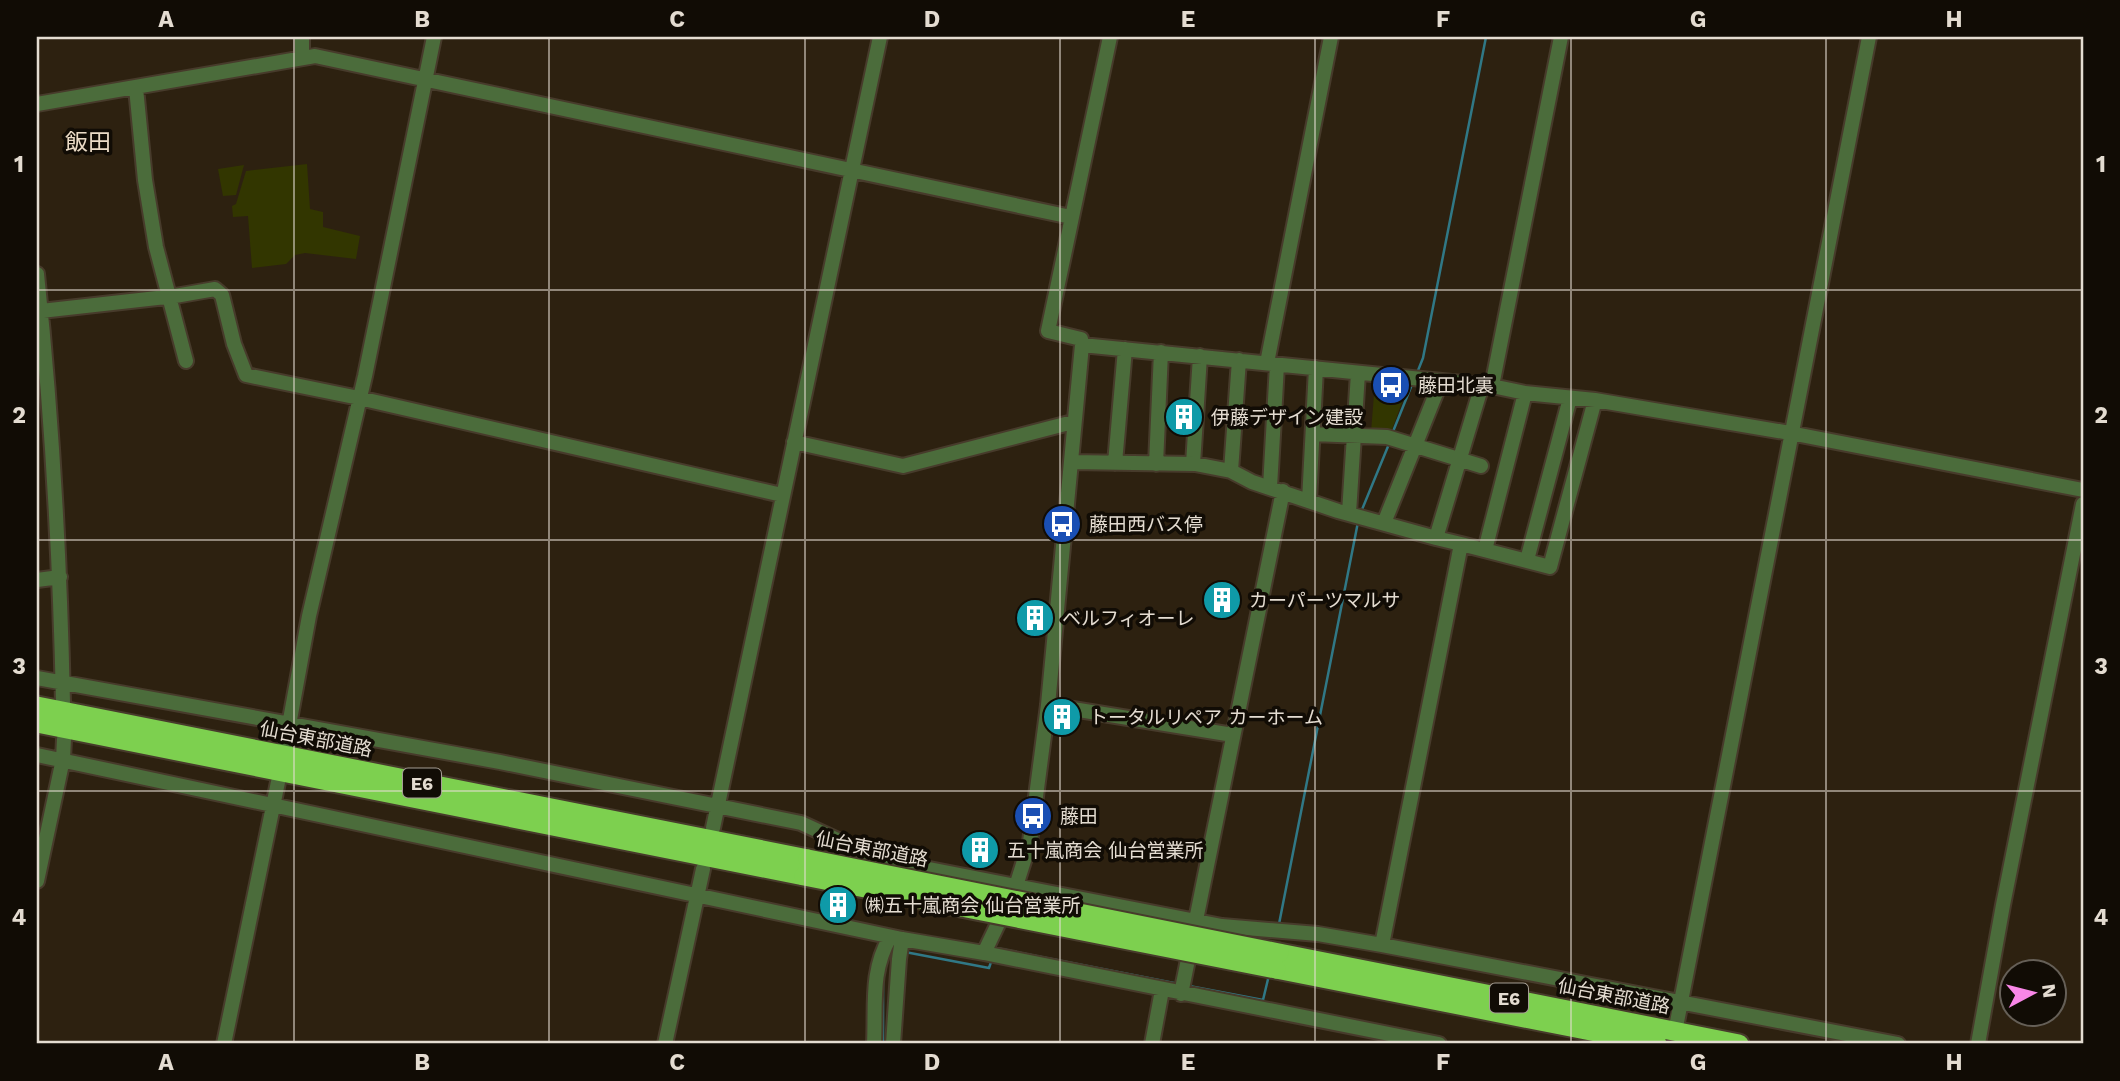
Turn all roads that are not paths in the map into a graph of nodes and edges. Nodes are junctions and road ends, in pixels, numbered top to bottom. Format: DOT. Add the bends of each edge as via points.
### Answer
graph roads {
  1 [pos="302,37"];
  2 [pos="434,37"];
  3 [pos="880,37"];
  4 [pos="1110,37"];
  5 [pos="1331,37"];
  6 [pos="1561,37"];
  7 [pos="1869,37"];
  8 [pos="302,57"];
  9 [pos="425,81"];
  10 [pos="136,88"];
  11 [pos="37,104"];
  12 [pos="852,172"];
  13 [pos="1071,217"];
  14 [pos="37,274"];
  15 [pos="169,297"];
  16 [pos="41,311"];
  17 [pos="1082,345"];
  18 [pos="1125,349"];
  19 [pos="1161,352"];
  20 [pos="1200,356"];
  21 [pos="1240,360"];
  22 [pos="186,361"];
  23 [pos="1272,364"];
  24 [pos="1316,369"];
  25 [pos="1358,373"];
  26 [pos="1441,381"];
  27 [pos="1487,386"];
  28 [pos="1525,393"];
  29 [pos="359,398"];
  30 [pos="1570,398"];
  31 [pos="1595,400"];
  32 [pos="1073,422"];
  33 [pos="1790,433"];
  34 [pos="1313,434"];
  35 [pos="1352,436"];
  36 [pos="794,442"];
  37 [pos="1416,445"];
  38 [pos="1460,458"];
  39 [pos="1072,462"];
  40 [pos="1115,463"];
  41 [pos="1156,464"];
  42 [pos="1193,464"];
  43 [pos="1481,466"];
  44 [pos="1231,471"];
  45 [pos="1277,489"];
  46 [pos="2083,490"];
  47 [pos="782,495"];
  48 [pos="1309,500"];
  49 [pos="2083,504"];
  50 [pos="1357,516"];
  51 [pos="1384,523"];
  52 [pos="1436,538"];
  53 [pos="1461,544"];
  54 [pos="1485,550"];
  55 [pos="1527,560"];
  56 [pos="60,577"];
  57 [pos="37,580"];
  58 [pos="37,678"];
  59 [pos="63,683"];
  60 [pos="63,703"];
  61 [pos="1048,705"];
  62 [pos="37,706"];
  63 [pos="37,723"];
  64 [pos="289,725"];
  65 [pos="1233,735"];
  66 [pos="64,738"];
  67 [pos="285,747"];
  68 [pos="37,755"];
  69 [pos="62,759"];
  70 [pos="278,782"];
  71 [pos="274,804"];
  72 [pos="718,806"];
  73 [pos="713,828"];
  74 [pos="806,867"];
  75 [pos="703,869"];
  76 [pos="37,881"];
  77 [pos="1016,886"];
  78 [pos="697,894"];
  79 [pos="1195,921"];
  80 [pos="898,940"];
  81 [pos="1382,946"];
  82 [pos="984,953"];
  83 [pos="1278,961"];
  84 [pos="1182,987"];
  85 [pos="1162,990"];
  86 [pos="1680,1003"];
  87 [pos="1676,1022"];
  88 [pos="224,1044"];
  89 [pos="665,1044"];
  90 [pos="874,1044"];
  91 [pos="893,1044"];
  92 [pos="1152,1044"];
  93 [pos="1439,1044"];
  94 [pos="1657,1044"];
  95 [pos="1740,1044"];
  96 [pos="1898,1044"];
  97 [pos="1978,1044"];
  1 -- 8 [label="street"];
  2 -- 9 [label="street"];
  3 -- 12 [label="street"];
  4 -- 13 [label="street"];
  5 -- 23 [label="street"];
  6 -- 27 [label="street"];
  7 -- 33 [label="street"];
  8 -- 9 [label="street"];
  8 -- 10 [label="street"];
  9 -- 12 [label="street"];
  9 -- 29 [label="street"];
  10 -- 11 [label="street"];
  10 -- 15 [label="street" via="145,180"];
  12 -- 13 [label="street"];
  12 -- 36 [label="street"];
  13 -- 17 [label="street" via="1048,331 1081,339"];
  14 -- 16 [label="street"];
  15 -- 16 [label="street"];
  15 -- 22 [label="street"];
  15 -- 29 [label="street" via="215,289 222,295 246,376"];
  16 -- 56 [label="street"];
  17 -- 18 [label="street"];
  17 -- 32 [label="street"];
  18 -- 19 [label="street"];
  18 -- 40 [label="street"];
  19 -- 20 [label="street"];
  19 -- 41 [label="street"];
  20 -- 21 [label="street"];
  20 -- 42 [label="street"];
  21 -- 23 [label="street"];
  21 -- 44 [label="street"];
  23 -- 24 [label="street"];
  23 -- 45 [label="street"];
  24 -- 25 [label="street"];
  24 -- 34 [label="street"];
  25 -- 26 [label="street"];
  25 -- 35 [label="street"];
  26 -- 27 [label="street"];
  26 -- 37 [label="street"];
  27 -- 28 [label="street"];
  27 -- 38 [label="street"];
  28 -- 30 [label="street"];
  28 -- 54 [label="street"];
  29 -- 47 [label="street"];
  29 -- 64 [label="street"];
  30 -- 31 [label="street"];
  30 -- 55 [label="street"];
  31 -- 33 [label="street"];
  31 -- 55 [label="street" via="1550,567"];
  32 -- 36 [label="street" via="903,466"];
  32 -- 39 [label="street"];
  33 -- 46 [label="street"];
  33 -- 86 [label="street"];
  34 -- 35 [label="street"];
  34 -- 48 [label="street"];
  35 -- 37 [label="street"];
  35 -- 50 [label="street"];
  36 -- 47 [label="street"];
  37 -- 38 [label="street"];
  37 -- 51 [label="street"];
  38 -- 43 [label="street"];
  38 -- 52 [label="street"];
  39 -- 40 [label="street"];
  39 -- 61 [label="street"];
  40 -- 41 [label="street"];
  41 -- 42 [label="street"];
  42 -- 44 [label="street"];
  44 -- 45 [label="street"];
  45 -- 48 [label="street"];
  45 -- 65 [label="street"];
  47 -- 72 [label="street"];
  48 -- 50 [label="street"];
  49 -- 97 [label="street"];
  50 -- 51 [label="street"];
  51 -- 52 [label="street"];
  52 -- 53 [label="street"];
  53 -- 54 [label="street"];
  53 -- 81 [label="street"];
  54 -- 55 [label="street"];
  56 -- 57 [label="street"];
  56 -- 59 [label="street"];
  58 -- 59 [label="street"];
  59 -- 60 [label="street"];
  59 -- 64 [label="street"];
  61 -- 65 [label="street"];
  61 -- 77 [label="street" via="1030,842"];
  62 -- 74 [label="highway, 仙台東部道路 / E6"];
  63 -- 74 [label="highway, 仙台東部道路 / E6"];
  64 -- 67 [label="street"];
  64 -- 72 [label="street"];
  65 -- 79 [label="street"];
  66 -- 69 [label="street"];
  68 -- 69 [label="street"];
  69 -- 71 [label="street"];
  69 -- 76 [label="street"];
  70 -- 71 [label="street"];
  71 -- 78 [label="street"];
  71 -- 88 [label="street"];
  72 -- 73 [label="street"];
  72 -- 77 [label="street" via="801,823 866,853 914,866"];
  74 -- 83 [label="highway, 仙台東部道路 / E6, bridge"];
  75 -- 78 [label="street"];
  77 -- 79 [label="street"];
  77 -- 82 [label="street"];
  78 -- 80 [label="street"];
  78 -- 89 [label="street"];
  79 -- 81 [label="street"];
  79 -- 84 [label="street"];
  80 -- 82 [label="street"];
  80 -- 90 [label="street" via="880,954"];
  80 -- 91 [label="street"];
  81 -- 86 [label="street"];
  82 -- 85 [label="street"];
  83 -- 94 [label="highway, 仙台東部道路 / E6"];
  83 -- 95 [label="highway, 仙台東部道路 / E6"];
  84 -- 85 [label="street"];
  84 -- 93 [label="street"];
  85 -- 92 [label="street"];
  86 -- 87 [label="street"];
  86 -- 96 [label="street"];
}
